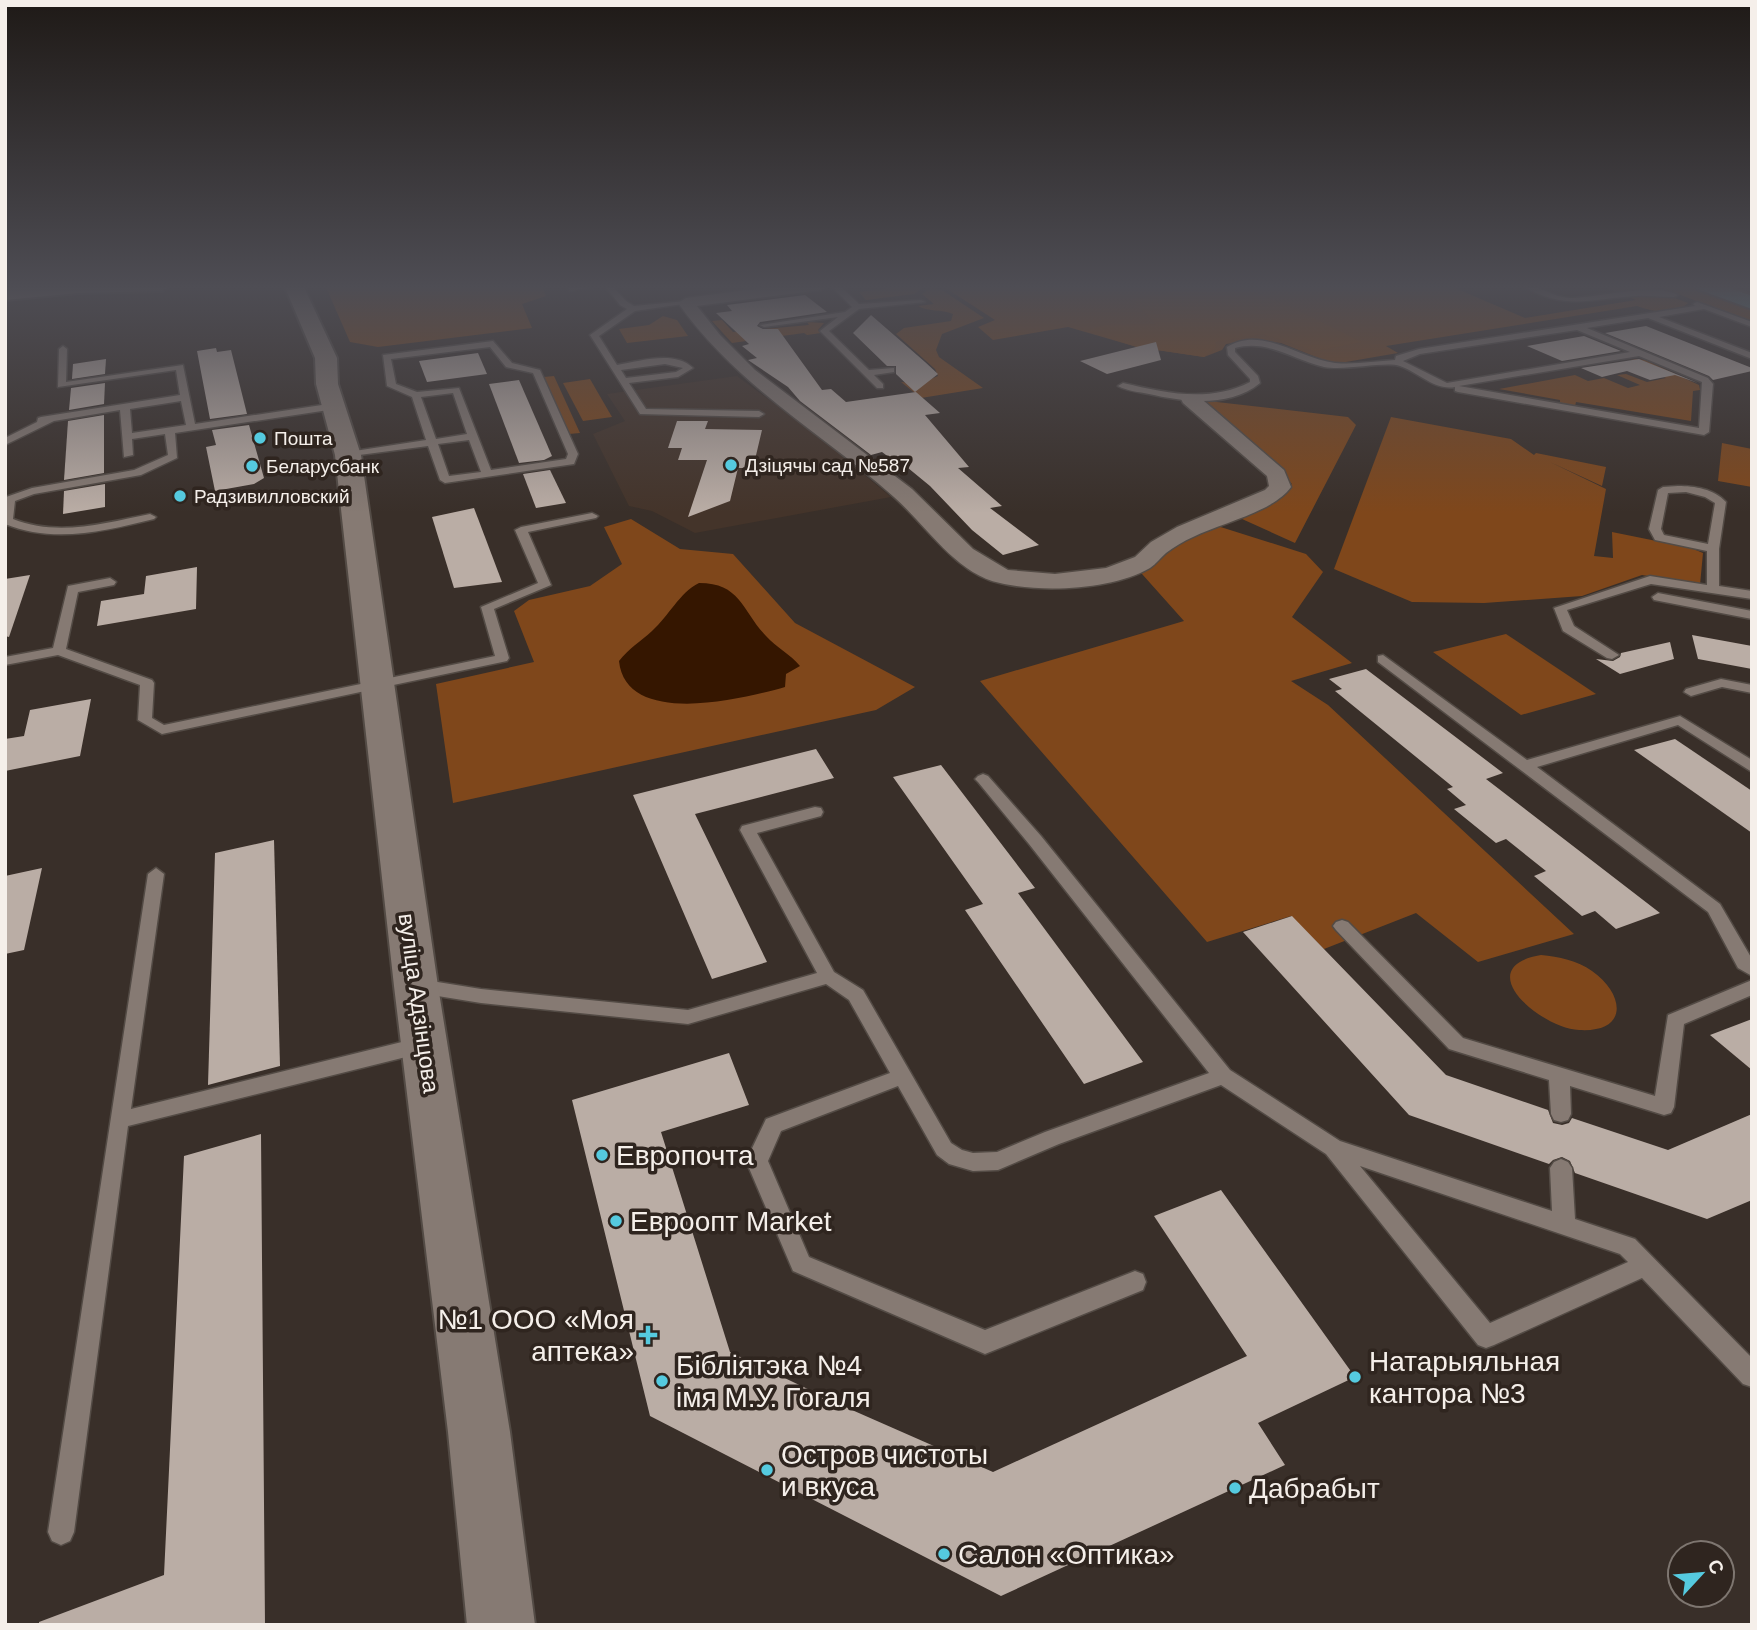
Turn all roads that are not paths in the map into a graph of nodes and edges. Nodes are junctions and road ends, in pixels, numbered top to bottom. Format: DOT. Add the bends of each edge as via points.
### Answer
graph roads {
  1 [pos="62,361"];
  2 [pos="308,361"];
  3 [pos="326,361"];
  4 [pos="387,361"];
  5 [pos="503,361"];
  6 [pos="610,361"];
  7 [pos="736,361"];
  8 [pos="855,361"];
  9 [pos="1239,361"];
  10 [pos="1315,361"];
  11 [pos="1593,361"];
  12 [pos="1659,361"];
  13 [pos="661,362"];
  14 [pos="1399,362"];
  15 [pos="642,365"];
  16 [pos="614,368"];
  17 [pos="891,370"];
  18 [pos="867,373"];
  19 [pos="670,375"];
  20 [pos="650,378"];
  21 [pos="622,381"];
  22 [pos="880,386"];
  23 [pos="1123,386"];
  24 [pos="1446,386"];
  25 [pos="331,395"];
  26 [pos="416,396"];
  27 [pos="186,397"];
  28 [pos="1190,399"];
  29 [pos="124,407"];
  30 [pos="759,414"];
  31 [pos="191,427"];
  32 [pos="170,430"];
  33 [pos="473,436"];
  34 [pos="126,437"];
  35 [pos="5,442"];
  36 [pos="433,442"];
  37 [pos="128,455"];
  38 [pos="348,455"];
  39 [pos="487,473"];
  40 [pos="592,516"];
  41 [pos="150,517"];
  42 [pos="1713,548"];
  43 [pos="110,582"];
  44 [pos="1713,587"];
  45 [pos="1752,595"];
  46 [pos="1658,597"];
  47 [pos="1752,615"];
  48 [pos="59,651"];
  49 [pos="1612,655"];
  50 [pos="1384,659"];
  51 [pos="5,661"];
  52 [pos="379,685"];
  53 [pos="1752,689"];
  54 [pos="1691,692"];
  55 [pos="1524,766"];
  56 [pos="1752,767"];
  57 [pos="983,779"];
  58 [pos="815,812"];
  59 [pos="156,874"];
  60 [pos="1342,926"];
  61 [pos="1752,969"];
  62 [pos="828,977"];
  63 [pos="1752,987"];
  64 [pos="421,1015"];
  65 [pos="1559,1075"];
  66 [pos="1223,1076"];
  67 [pos="901,1077"];
  68 [pos="1561,1114"];
  69 [pos="119,1120"];
  70 [pos="1332,1147"];
  71 [pos="1561,1168"];
  72 [pos="1564,1224"];
  73 [pos="1646,1265"];
  74 [pos="1135,1282"];
  75 [pos="1752,1375"];
  76 [pos="61,1532"];
  77 [pos="501,1625"];
  1 -- 27 [label="lane" via="61,385 180,367"];
  2 -- 25 [label="main road, вуліца Адзінцова"];
  3 -- 25 [label="main road, вуліца Адзінцова"];
  4 -- 26 [label="lane" via="392,386"];
  5 -- 39 [label="lane" via="519,369 536,370 573,454 570,462"];
  6 -- 16 [label="lane"];
  7 -- 28 [label="street" via="904,494 965,554 1003,577 1055,581 1110,575 1143,562 1185,532 1273,495 1280,486 1277,474"];
  8 -- 18 [label="lane"];
  9 -- 28 [label="lane" via="1255,383 1238,392"];
  10 -- 14 [label="lane" via="1338,366"];
  11 -- 24 [label="lane"];
  12 -- 24 [label="lane" via="1708,384 1704,432"];
  13 -- 15 [label="lane"];
  13 -- 19 [label="lane"];
  13 -- 19 [label="lane" via="689,366 685,372"];
  14 -- 24 [label="lane"];
  15 -- 16 [label="lane"];
  15 -- 20 [label="lane"];
  16 -- 21 [label="lane"];
  17 -- 18 [label="lane"];
  18 -- 22 [label="lane"];
  19 -- 20 [label="lane"];
  20 -- 21 [label="lane"];
  21 -- 30 [label="lane" via="643,412"];
  23 -- 28 [label="lane"];
  25 -- 31 [label="lane"];
  25 -- 38 [label="main road, вуліца Адзінцова"];
  26 -- 33 [label="lane" via="456,390"];
  26 -- 36 [label="lane"];
  27 -- 29 [label="lane"];
  27 -- 31 [label="lane"];
  29 -- 34 [label="lane"];
  29 -- 35 [label="lane" via="46,419"];
  31 -- 32 [label="lane"];
  32 -- 34 [label="lane"];
  32 -- 41 [label="lane" via="173,456 137,473 10,499 7,521 44,532"];
  33 -- 36 [label="lane"];
  33 -- 39 [label="lane"];
  34 -- 37 [label="lane"];
  36 -- 38 [label="lane"];
  36 -- 39 [label="lane" via="445,480"];
  38 -- 52 [label="main road, вуліца Адзінцова"];
  40 -- 52 [label="lane" via="521,530 545,585 487,607 502,658"];
  42 -- 42 [label="lane" via="1659,537 1655,528 1663,490 1715,495 1721,502"];
  42 -- 44 [label="lane"];
  43 -- 48 [label="lane" via="72,589"];
  44 -- 45 [label="lane"];
  44 -- 49 [label="lane" via="1650,580 1560,608 1568,628"];
  46 -- 47 [label="lane"];
  48 -- 51 [label="lane"];
  48 -- 52 [label="lane" via="147,682 145,720 163,730"];
  50 -- 55 [label="lane"];
  52 -- 64 [label="main road, вуліца Адзінцова"];
  53 -- 54 [label="lane" via="1721,683"];
  55 -- 56 [label="lane" via="1680,720"];
  55 -- 61 [label="lane" via="1714,908 1744,963"];
  57 -- 66 [label="lane"];
  58 -- 62 [label="lane" via="748,830"];
  59 -- 69 [label="lane"];
  60 -- 65 [label="lane" via="1456,1044"];
  62 -- 64 [label="lane" via="688,1017 481,996"];
  62 -- 67 [label="lane" via="856,995"];
  63 -- 65 [label="lane" via="1675,1020 1664,1107"];
  64 -- 69 [label="lane"];
  64 -- 77 [label="main road, вуліца Адзінцова"];
  65 -- 68 [label="lane"];
  66 -- 67 [label="lane" via="998,1161 973,1162 944,1149"];
  66 -- 70 [label="lane"];
  67 -- 74 [label="lane" via="773,1125 757,1161 801,1264 985,1342"];
  69 -- 76 [label="lane"];
  70 -- 72 [label="lane"];
  70 -- 73 [label="lane" via="1486,1337"];
  71 -- 72 [label="lane"];
  72 -- 73 [label="lane" via="1627,1245"];
  73 -- 75 [label="lane"];
}
